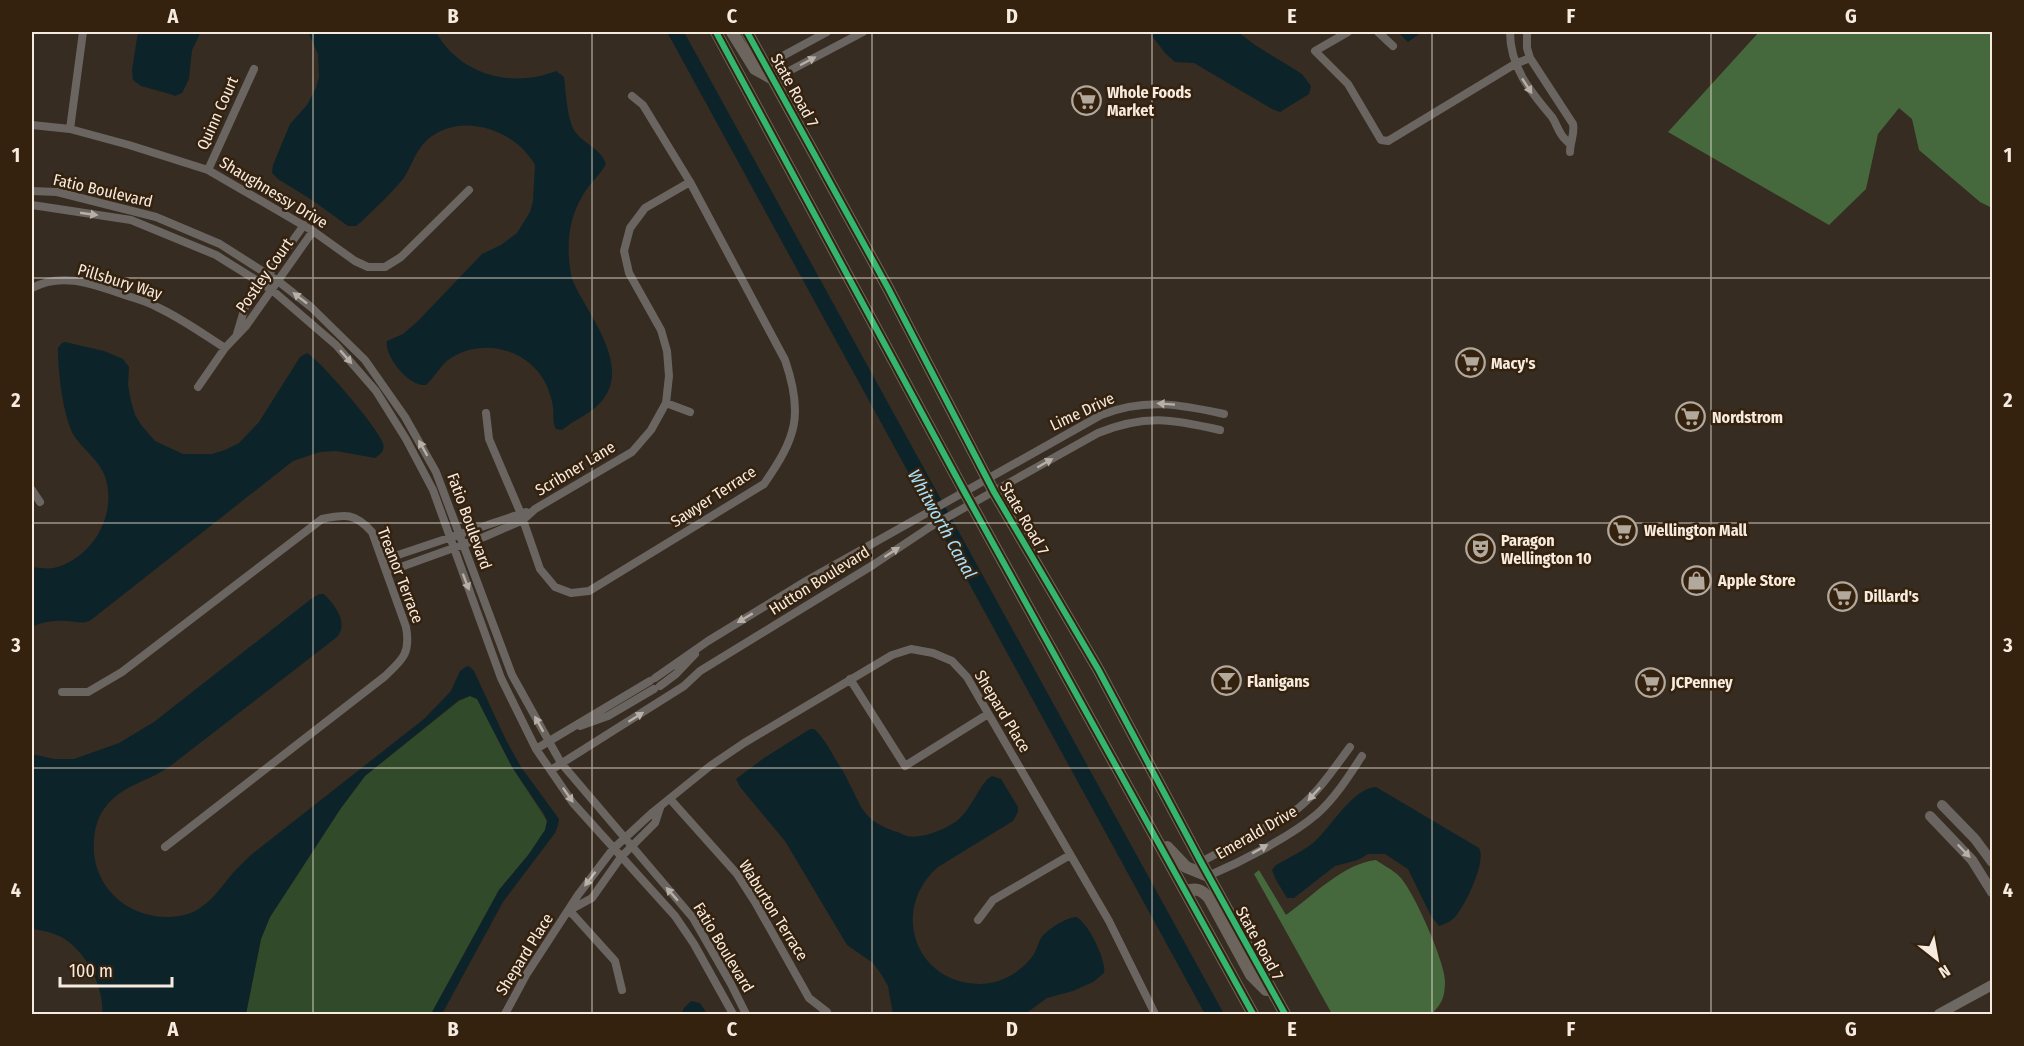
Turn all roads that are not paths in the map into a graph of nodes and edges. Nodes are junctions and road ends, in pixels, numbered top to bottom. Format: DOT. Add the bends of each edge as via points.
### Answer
graph roads {
  1 [pos="83,32"];
  2 [pos="716,32"];
  3 [pos="732,32"];
  4 [pos="747,32"];
  5 [pos="827,32"];
  6 [pos="863,32"];
  7 [pos="1347,32"];
  8 [pos="1378,32"];
  9 [pos="1510,32"];
  10 [pos="1527,32"];
  11 [pos="1393,46"];
  12 [pos="1530,58"];
  13 [pos="1515,64"];
  14 [pos="766,65"];
  15 [pos="254,69"];
  16 [pos="774,79"];
  17 [pos="632,96"];
  18 [pos="32,125"];
  19 [pos="70,129"];
  20 [pos="208,170"];
  21 [pos="690,182"];
  22 [pos="469,190"];
  23 [pos="32,191"];
  24 [pos="32,205"];
  25 [pos="304,225"];
  26 [pos="313,231"];
  27 [pos="269,275"];
  28 [pos="278,281"];
  29 [pos="262,284"];
  30 [pos="32,288"];
  31 [pos="272,290"];
  32 [pos="237,334"];
  33 [pos="225,348"];
  34 [pos="198,387"];
  35 [pos="666,403"];
  36 [pos="690,412"];
  37 [pos="486,413"];
  38 [pos="1224,414"];
  39 [pos="1220,430"];
  40 [pos="987,478"];
  41 [pos="32,490"];
  42 [pos="964,491"];
  43 [pos="994,492"];
  44 [pos="40,501"];
  45 [pos="972,504"];
  46 [pos="522,517"];
  47 [pos="460,533"];
  48 [pos="449,537"];
  49 [pos="464,544"];
  50 [pos="454,548"];
  51 [pos="383,560"];
  52 [pos="387,572"];
  53 [pos="708,641"];
  54 [pos="676,674"];
  55 [pos="850,679"];
  56 [pos="655,683"];
  57 [pos="684,686"];
  58 [pos="62,692"];
  59 [pos="988,714"];
  60 [pos="608,716"];
  61 [pos="616,729"];
  62 [pos="566,730"];
  63 [pos="548,741"];
  64 [pos="1350,747"];
  65 [pos="536,748"];
  66 [pos="1362,756"];
  67 [pos="561,763"];
  68 [pos="551,770"];
  69 [pos="670,799"];
  70 [pos="1942,805"];
  71 [pos="660,808"];
  72 [pos="1930,816"];
  73 [pos="1146,820"];
  74 [pos="624,839"];
  75 [pos="631,846"];
  76 [pos="165,847"];
  77 [pos="613,849"];
  78 [pos="1070,855"];
  79 [pos="621,857"];
  80 [pos="1201,862"];
  81 [pos="1992,862"];
  82 [pos="1208,876"];
  83 [pos="1185,891"];
  84 [pos="1992,892"];
  85 [pos="569,910"];
  86 [pos="978,920"];
  87 [pos="1992,985"];
  88 [pos="622,990"];
  89 [pos="1277,1002"];
  90 [pos="827,1012"];
  91 [pos="1152,1013"];
  92 [pos="505,1014"];
  93 [pos="733,1014"];
  94 [pos="746,1014"];
  95 [pos="1253,1014"];
  96 [pos="1285,1014"];
  97 [pos="1939,1014"];
  1 -- 19 [label="street"];
  2 -- 42 [label="main road"];
  3 -- 16 [label="main road" via="755,69"];
  4 -- 14 [label="main road, State Road 7"];
  5 -- 14 [label="street"];
  16 -- 6 [label="street, one-way"];
  7 -- 13 [label="street" via="1315,51 1348,84 1382,140 1388,141"];
  8 -- 11 [label="street"];
  9 -- 13 [label="street"];
  10 -- 12 [label="street"];
  12 -- 13 [label="street"];
  13 -- 12 [label="street, one-way" via="1570,148 1573,124"];
  14 -- 16 [label="main road, State Road 7"];
  15 -- 20 [label="street, Quinn Court"];
  16 -- 40 [label="main road, State Road 7"];
  17 -- 21 [label="street, Sawyer Terrace" via="643,105"];
  18 -- 19 [label="street, Shaughnessy Drive"];
  19 -- 20 [label="street, Shaughnessy Drive"];
  20 -- 25 [label="street, Shaughnessy Drive"];
  21 -- 35 [label="street, Scribner Lane" via="645,208 630,228 624,251 629,273 661,330 667,351"];
  21 -- 46 [label="street, Sawyer Terrace" via="794,384 796,411 792,435 781,459 764,484 589,591 571,593 555,587 540,569"];
  22 -- 26 [label="street, Shaughnessy Drive" via="402,257 385,267 368,267 355,261"];
  23 -- 27 [label="street, Fatio Boulevard" via="57,192 156,217 220,244"];
  24 -- 29 [label="street, Fatio Boulevard, one-way" via="131,220 216,255"];
  25 -- 26 [label="street, Shaughnessy Drive"];
  25 -- 27 [label="street, Postley Court"];
  26 -- 28 [label="street, Postley Court"];
  27 -- 28 [label="street, Fatio Boulevard"];
  27 -- 29 [label="street, Postley Court"];
  28 -- 31 [label="street, Postley Court"];
  47 -- 28 [label="street, Fatio Boulevard, one-way" via="436,472 405,417 365,360"];
  29 -- 31 [label="street, Fatio Boulevard"];
  29 -- 32 [label="street, Postley Court" via="244,307"];
  30 -- 33 [label="street, Pillsbury Way" via="57,280 90,284 156,306"];
  31 -- 32 [label="street, Postley Court"];
  31 -- 48 [label="street, Fatio Boulevard, one-way" via="336,345 376,391 434,490"];
  32 -- 33 [label="street, Postley Court"];
  33 -- 34 [label="street, Postley Court"];
  35 -- 36 [label="street"];
  35 -- 46 [label="street, Scribner Lane" via="651,430 632,452"];
  37 -- 46 [label="street, Sawyer Terrace" via="489,439"];
  38 -- 40 [label="street, Lime Drive, one-way" via="1157,403 1125,406 1101,415"];
  43 -- 39 [label="street, Lime Drive, one-way" via="1117,425 1156,419"];
  40 -- 42 [label="street, Lime Drive"];
  40 -- 43 [label="main road, State Road 7"];
  41 -- 44 [label="street"];
  42 -- 45 [label="main road"];
  42 -- 53 [label="street, Hutton Boulevard, one-way"];
  43 -- 45 [label="street, Lime Drive"];
  43 -- 80 [label="main road, State Road 7" via="1098,669"];
  57 -- 45 [label="street, Hutton Boulevard, one-way" via="700,671"];
  45 -- 73 [label="main road"];
  46 -- 47 [label="street, Scribner Lane"];
  46 -- 49 [label="street, Scribner Lane"];
  47 -- 48 [label="street, Scribner Lane"];
  47 -- 49 [label="street, Fatio Boulevard"];
  48 -- 50 [label="street, Fatio Boulevard"];
  48 -- 51 [label="street, Scribner Lane"];
  49 -- 50 [label="street, Scribner Lane"];
  63 -- 49 [label="street, Fatio Boulevard, one-way" via="512,675"];
  50 -- 52 [label="street, Scribner Lane"];
  50 -- 65 [label="street, Fatio Boulevard, one-way" via="501,678"];
  51 -- 52 [label="street, Treanor Terrace"];
  51 -- 58 [label="street, Treanor Terrace" via="372,532 362,521 344,514 322,519 122,672 88,692"];
  52 -- 76 [label="street, Treanor Terrace" via="409,643 401,661"];
  53 -- 54 [label="street, Hutton Boulevard"];
  53 -- 56 [label="street, Hutton Boulevard"];
  54 -- 56 [label="street, Hutton Boulevard"];
  54 -- 57 [label="street"];
  55 -- 59 [label="street, Shepard Place" via="911,648 933,653 952,661 967,677"];
  55 -- 59 [label="street" via="905,766"];
  55 -- 69 [label="street, Shepard Place" via="744,743"];
  56 -- 60 [label="street, Hutton Boulevard"];
  56 -- 62 [label="street, Hutton Boulevard"];
  61 -- 57 [label="street, Hutton Boulevard, one-way"];
  59 -- 78 [label="street, Shepard Place"];
  60 -- 61 [label="street"];
  60 -- 62 [label="street, Hutton Boulevard"];
  61 -- 67 [label="street, Hutton Boulevard"];
  62 -- 63 [label="street, Hutton Boulevard"];
  63 -- 65 [label="street, Hutton Boulevard"];
  63 -- 67 [label="street, Fatio Boulevard"];
  64 -- 80 [label="street, Emerald Drive, one-way" via="1305,803"];
  65 -- 68 [label="street, Fatio Boulevard"];
  82 -- 66 [label="street, Emerald Drive, one-way" via="1302,826 1333,797"];
  67 -- 68 [label="street, Hutton Boulevard"];
  67 -- 74 [label="street, Fatio Boulevard"];
  68 -- 77 [label="street, Fatio Boulevard, one-way" via="573,803"];
  69 -- 71 [label="street, Shepard Place"];
  69 -- 90 [label="street, Waburton Terrace" via="736,874 809,998"];
  70 -- 81 [label="street"];
  71 -- 74 [label="street, Shepard Place"];
  71 -- 75 [label="street, Shepard Place" via="655,823"];
  72 -- 84 [label="street, one-way" via="1972,860"];
  73 -- 82 [label="main road" via="1177,859"];
  73 -- 83 [label="main road"];
  74 -- 75 [label="street, Fatio Boulevard"];
  74 -- 77 [label="street, Shepard Place"];
  75 -- 79 [label="street, Shepard Place"];
  94 -- 75 [label="street, Fatio Boulevard, one-way" via="693,918"];
  77 -- 79 [label="street, Fatio Boulevard"];
  77 -- 85 [label="street, Shepard Place, one-way"];
  78 -- 86 [label="street" via="993,900"];
  78 -- 91 [label="street, Shepard Place" via="1109,921"];
  79 -- 85 [label="street, Shepard Place" via="592,898"];
  79 -- 93 [label="street, Fatio Boulevard" via="675,916"];
  80 -- 82 [label="main road, State Road 7"];
  82 -- 89 [label="main road, State Road 7"];
  83 -- 89 [label="main road" via="1195,888 1209,897 1251,975"];
  83 -- 95 [label="main road"];
  85 -- 88 [label="street" via="615,961"];
  85 -- 92 [label="street, Shepard Place"];
  87 -- 97 [label="main road"];
  89 -- 96 [label="main road, State Road 7"];
}
